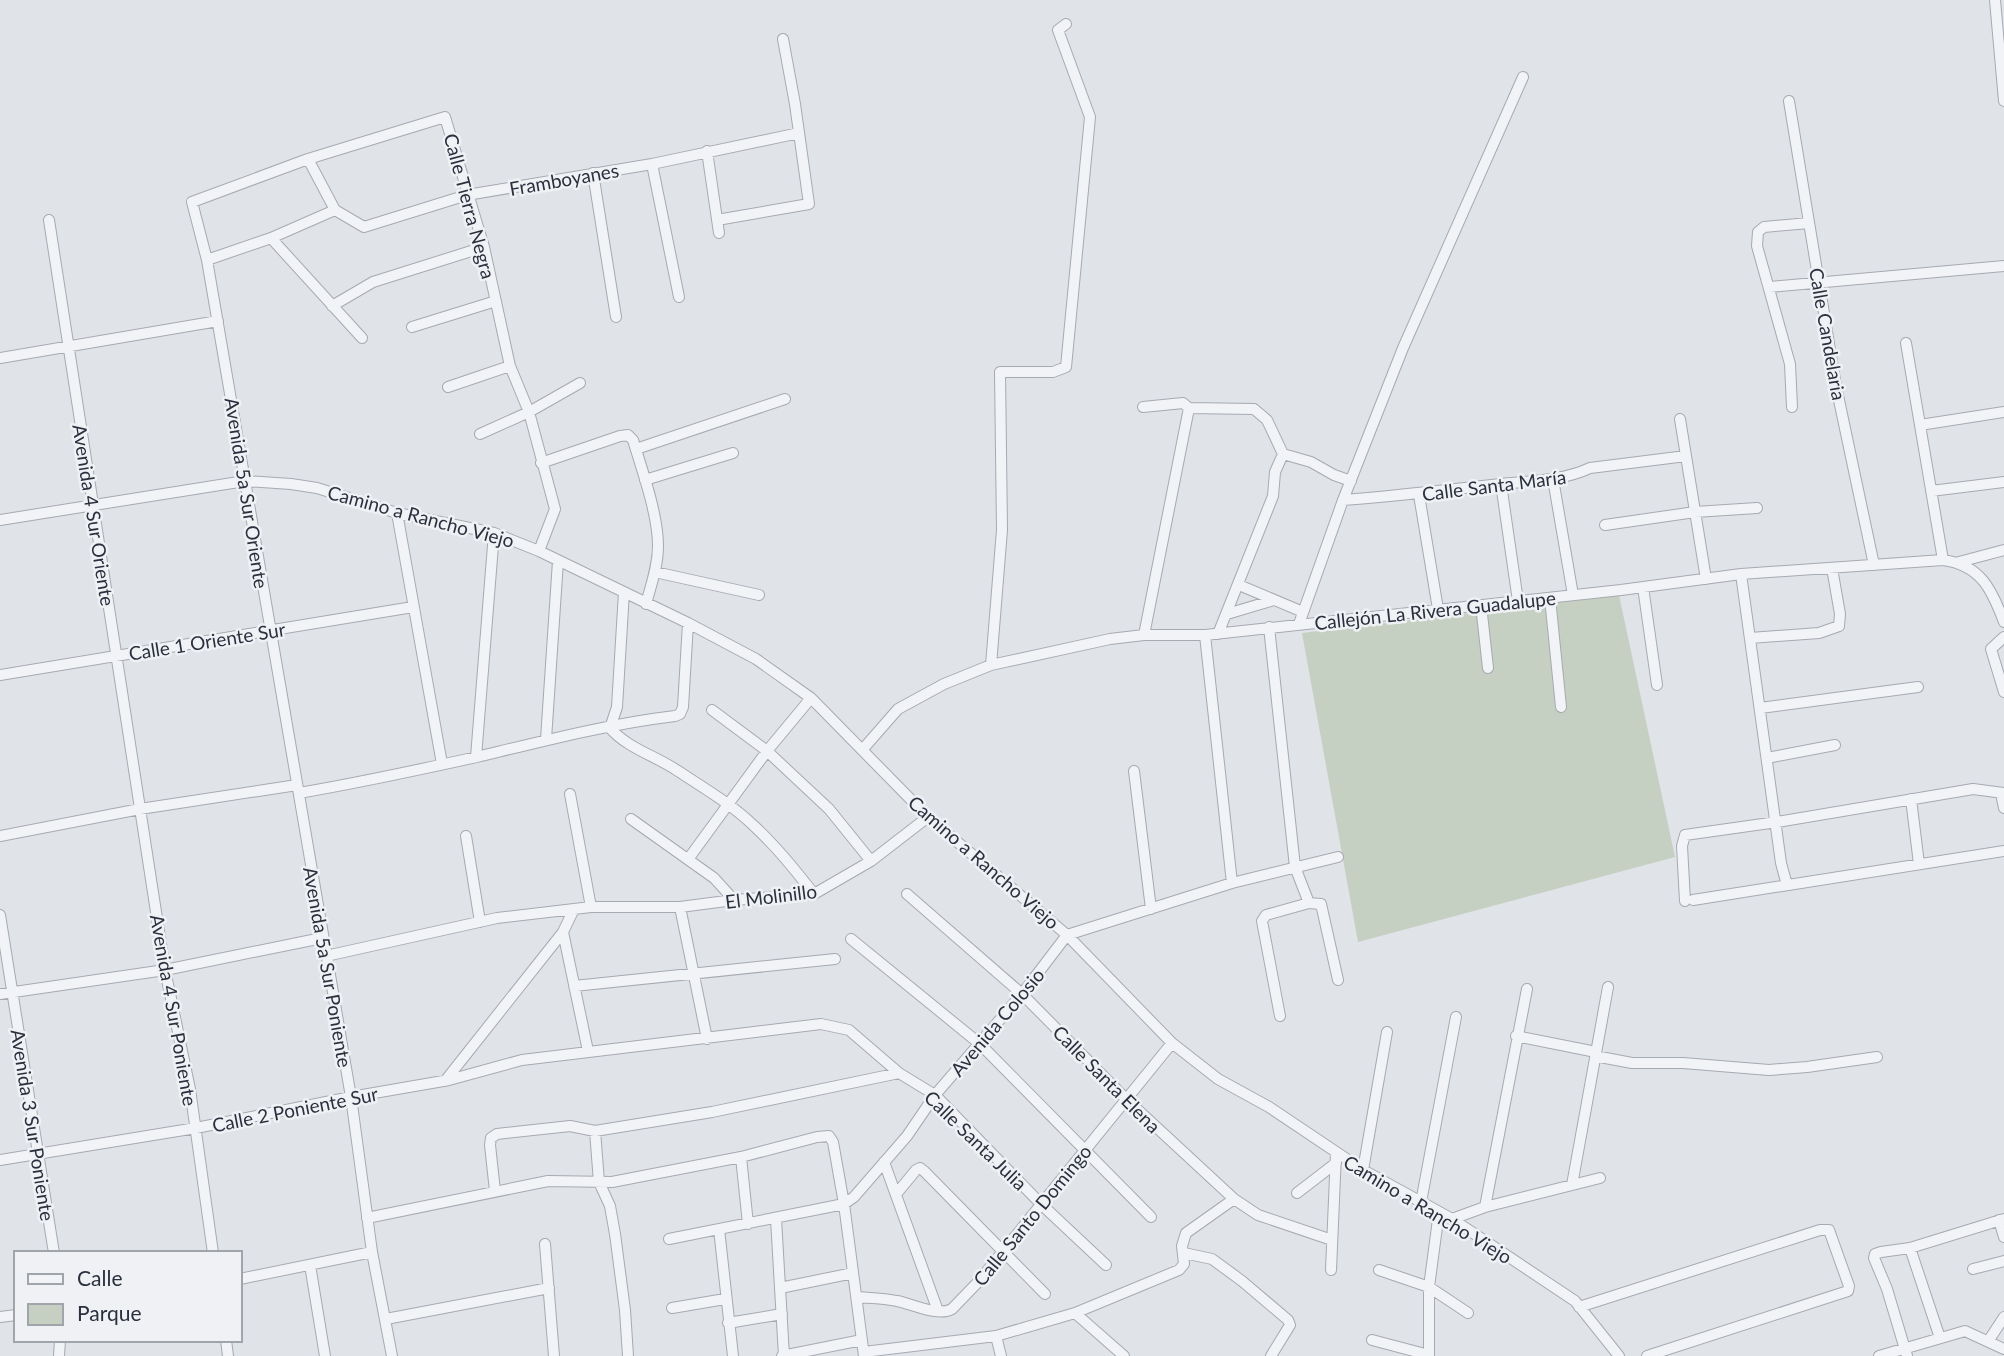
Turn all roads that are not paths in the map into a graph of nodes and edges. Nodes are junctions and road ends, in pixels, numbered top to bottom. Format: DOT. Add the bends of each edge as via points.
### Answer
graph roads {
  1 [pos="1998,3"];
  2 [pos="1066,24"];
  3 [pos="783,39"];
  4 [pos="1523,77"];
  5 [pos="1789,101"];
  6 [pos="2004,101"];
  7 [pos="799,133"];
  8 [pos="708,150"];
  9 [pos="308,159"];
  10 [pos="652,164"];
  11 [pos="593,173"];
  12 [pos="467,195"];
  13 [pos="192,202"];
  14 [pos="335,210"];
  15 [pos="49,220"];
  16 [pos="717,220"];
  17 [pos="1809,223"];
  18 [pos="719,233"];
  19 [pos="271,238"];
  20 [pos="484,247"];
  21 [pos="207,260"];
  22 [pos="2004,266"];
  23 [pos="1819,282"];
  24 [pos="1770,287"];
  25 [pos="679,297"];
  26 [pos="496,301"];
  27 [pos="332,306"];
  28 [pos="616,317"];
  29 [pos="218,321"];
  30 [pos="412,327"];
  31 [pos="362,338"];
  32 [pos="1906,343"];
  33 [pos="68,346"];
  34 [pos="0,358"];
  35 [pos="510,366"];
  36 [pos="580,383"];
  37 [pos="448,387"];
  38 [pos="785,399"];
  39 [pos="1143,407"];
  40 [pos="1792,407"];
  41 [pos="1189,408"];
  42 [pos="529,412"];
  43 [pos="2004,412"];
  44 [pos="1679,419"];
  45 [pos="1920,425"];
  46 [pos="480,434"];
  47 [pos="636,449"];
  48 [pos="733,453"];
  49 [pos="1283,454"];
  50 [pos="1686,456"];
  51 [pos="541,463"];
  52 [pos="1553,479"];
  53 [pos="645,480"];
  54 [pos="245,481"];
  55 [pos="1351,481"];
  56 [pos="2004,482"];
  57 [pos="1501,484"];
  58 [pos="1931,491"];
  59 [pos="1419,495"];
  60 [pos="1343,500"];
  61 [pos="92,505"];
  62 [pos="1756,508"];
  63 [pos="1695,512"];
  64 [pos="397,513"];
  65 [pos="0,520"];
  66 [pos="1605,525"];
  67 [pos="494,533"];
  68 [pos="2004,550"];
  69 [pos="540,551"];
  70 [pos="1943,560"];
  71 [pos="558,561"];
  72 [pos="1959,562"];
  73 [pos="1874,565"];
  74 [pos="1832,568"];
  75 [pos="654,572"];
  76 [pos="1741,574"];
  77 [pos="1706,579"];
  78 [pos="1239,585"];
  79 [pos="1643,587"];
  80 [pos="624,592"];
  81 [pos="759,595"];
  82 [pos="1573,595"];
  83 [pos="1550,597"];
  84 [pos="1274,600"];
  85 [pos="1518,601"];
  86 [pos="646,604"];
  87 [pos="1481,605"];
  88 [pos="413,607"];
  89 [pos="1438,609"];
  90 [pos="1303,612"];
  91 [pos="1227,614"];
  92 [pos="2004,622"];
  93 [pos="688,623"];
  94 [pos="1299,624"];
  95 [pos="1269,627"];
  96 [pos="270,631"];
  97 [pos="1218,634"];
  98 [pos="1144,635"];
  99 [pos="1205,635"];
  100 [pos="2004,637"];
  101 [pos="1750,638"];
  102 [pos="115,656"];
  103 [pos="991,665"];
  104 [pos="1488,668"];
  105 [pos="0,675"];
  106 [pos="1657,685"];
  107 [pos="1918,687"];
  108 [pos="2004,692"];
  109 [pos="811,698"];
  110 [pos="1561,707"];
  111 [pos="1760,708"];
  112 [pos="712,710"];
  113 [pos="610,728"];
  114 [pos="546,739"];
  115 [pos="1835,745"];
  116 [pos="863,749"];
  117 [pos="767,751"];
  118 [pos="476,757"];
  119 [pos="1768,758"];
  120 [pos="442,764"];
  121 [pos="1134,771"];
  122 [pos="298,789"];
  123 [pos="570,794"];
  124 [pos="2003,794"];
  125 [pos="1911,799"];
  126 [pos="728,804"];
  127 [pos="2004,808"];
  128 [pos="139,809"];
  129 [pos="929,817"];
  130 [pos="631,819"];
  131 [pos="1777,822"];
  132 [pos="0,836"];
  133 [pos="466,836"];
  134 [pos="2004,851"];
  135 [pos="1338,856"];
  136 [pos="689,858"];
  137 [pos="871,861"];
  138 [pos="1781,863"];
  139 [pos="1919,864"];
  140 [pos="1295,867"];
  141 [pos="1812,882"];
  142 [pos="1233,883"];
  143 [pos="1787,885"];
  144 [pos="814,894"];
  145 [pos="907,894"];
  146 [pos="733,900"];
  147 [pos="1310,903"];
  148 [pos="591,907"];
  149 [pos="680,907"];
  150 [pos="574,909"];
  151 [pos="1152,909"];
  152 [pos="0,915"];
  153 [pos="480,922"];
  154 [pos="563,932"];
  155 [pos="1067,935"];
  156 [pos="322,938"];
  157 [pos="851,939"];
  158 [pos="326,956"];
  159 [pos="835,959"];
  160 [pos="165,970"];
  161 [pos="693,975"];
  162 [pos="1338,980"];
  163 [pos="574,986"];
  164 [pos="1608,987"];
  165 [pos="1527,989"];
  166 [pos="13,992"];
  167 [pos="1022,994"];
  168 [pos="0,995"];
  169 [pos="1280,1016"];
  170 [pos="1456,1017"];
  171 [pos="1387,1032"];
  172 [pos="1516,1036"];
  173 [pos="707,1039"];
  174 [pos="1172,1042"];
  175 [pos="980,1044"];
  176 [pos="588,1051"];
  177 [pos="1596,1054"];
  178 [pos="1877,1058"];
  179 [pos="899,1073"];
  180 [pos="445,1081"];
  181 [pos="935,1096"];
  182 [pos="351,1097"];
  183 [pos="1126,1100"];
  184 [pos="196,1128"];
  185 [pos="595,1131"];
  186 [pos="1085,1150"];
  187 [pos="37,1154"];
  188 [pos="741,1157"];
  189 [pos="1336,1158"];
  190 [pos="0,1160"];
  191 [pos="884,1162"];
  192 [pos="1363,1170"];
  193 [pos="1600,1178"];
  194 [pos="601,1182"];
  195 [pos="1572,1185"];
  196 [pos="495,1191"];
  197 [pos="897,1193"];
  198 [pos="1297,1193"];
  199 [pos="1234,1199"];
  200 [pos="1421,1202"];
  201 [pos="844,1203"];
  202 [pos="1041,1204"];
  203 [pos="1485,1207"];
  204 [pos="1439,1212"];
  205 [pos="1151,1217"];
  206 [pos="367,1218"];
  207 [pos="776,1219"];
  208 [pos="1452,1219"];
  209 [pos="2001,1219"];
  210 [pos="748,1224"];
  211 [pos="719,1229"];
  212 [pos="2004,1237"];
  213 [pos="669,1239"];
  214 [pos="1332,1240"];
  215 [pos="545,1244"];
  216 [pos="1910,1248"];
  217 [pos="54,1251"];
  218 [pos="213,1251"];
  219 [pos="1003,1251"];
  220 [pos="372,1252"];
  221 [pos="1184,1253"];
  222 [pos="2004,1261"];
  223 [pos="310,1265"];
  224 [pos="1106,1265"];
  225 [pos="1973,1269"];
  226 [pos="1331,1270"];
  227 [pos="1380,1270"];
  228 [pos="853,1273"];
  229 [pos="242,1279"];
  230 [pos="1429,1287"];
  231 [pos="549,1288"];
  232 [pos="780,1288"];
  233 [pos="1045,1294"];
  234 [pos="857,1297"];
  235 [pos="725,1299"];
  236 [pos="1579,1307"];
  237 [pos="672,1308"];
  238 [pos="939,1311"];
  239 [pos="1075,1313"];
  240 [pos="1468,1313"];
  241 [pos="782,1314"];
  242 [pos="2004,1317"];
  243 [pos="386,1319"];
  244 [pos="728,1323"];
  245 [pos="996,1336"];
  246 [pos="1940,1338"];
  247 [pos="862,1340"];
  248 [pos="1372,1340"];
  249 [pos="1989,1340"];
  250 [pos="2004,1349"];
  251 [pos="1905,1352"];
  252 [pos="864,1354"];
  253 [pos="325,1356"];
  254 [pos="392,1356"];
  255 [pos="554,1356"];
  256 [pos="628,1356"];
  257 [pos="733,1356"];
  258 [pos="783,1356"];
  259 [pos="1001,1356"];
  260 [pos="1124,1356"];
  261 [pos="1271,1356"];
  262 [pos="1429,1356"];
  263 [pos="1619,1356"];
  264 [pos="1647,1356"];
  265 [pos="1878,1356"];
  1 -- 6 [label="street"];
  2 -- 103 [label="street" via="1058,30 1090,117 1066,367 1053,372 1000,372 1002,530"];
  3 -- 7 [label="street"];
  4 -- 55 [label="street" via="1403,348"];
  5 -- 17 [label="street, Calle Candelaria"];
  7 -- 8 [label="street, Framboyanes"];
  7 -- 16 [label="street" via="809,204"];
  8 -- 10 [label="street, Framboyanes"];
  8 -- 16 [label="street"];
  9 -- 12 [label="street, Calle Tierra Negra" via="445,117"];
  9 -- 13 [label="street, Calle Tierra Negra"];
  9 -- 14 [label="street"];
  10 -- 11 [label="street, Framboyanes"];
  10 -- 25 [label="street"];
  11 -- 12 [label="street, Framboyanes"];
  11 -- 28 [label="street"];
  12 -- 14 [label="street, Framboyanes" via="364,227"];
  12 -- 20 [label="street, Calle Tierra Negra"];
  13 -- 21 [label="street, Avenida 5a Sur Oriente"];
  14 -- 19 [label="street"];
  15 -- 33 [label="street, Avenida 4 Sur Oriente"];
  16 -- 18 [label="street"];
  17 -- 23 [label="street, Calle Candelaria"];
  17 -- 24 [label="street" via="1763,227 1758,232 1756,246"];
  19 -- 21 [label="street"];
  19 -- 27 [label="street"];
  20 -- 26 [label="street, Calle Tierra Negra"];
  20 -- 27 [label="street" via="373,282"];
  21 -- 29 [label="street, Avenida 5a Sur Oriente"];
  22 -- 23 [label="street"];
  23 -- 24 [label="street"];
  23 -- 73 [label="street, Calle Candelaria"];
  24 -- 40 [label="street" via="1790,364"];
  26 -- 30 [label="street"];
  26 -- 35 [label="street, Calle Tierra Negra"];
  27 -- 31 [label="street"];
  29 -- 33 [label="street"];
  29 -- 54 [label="street, Avenida 5a Sur Oriente"];
  32 -- 45 [label="street"];
  33 -- 34 [label="street"];
  33 -- 61 [label="street, Avenida 4 Sur Oriente"];
  35 -- 37 [label="street"];
  35 -- 42 [label="street, Calle Tierra Negra"];
  36 -- 42 [label="street"];
  38 -- 47 [label="street"];
  39 -- 41 [label="street" via="1183,403"];
  41 -- 49 [label="street" via="1254,409 1267,420"];
  41 -- 98 [label="street"];
  42 -- 46 [label="street"];
  42 -- 51 [label="street, Calle Tierra Negra"];
  43 -- 45 [label="street"];
  44 -- 50 [label="street"];
  45 -- 58 [label="street"];
  47 -- 51 [label="street" via="628,435"];
  47 -- 53 [label="street"];
  48 -- 53 [label="street"];
  49 -- 55 [label="street"];
  49 -- 78 [label="street" via="1275,472 1273,496"];
  50 -- 52 [label="street, Calle Santa María" via="1590,468"];
  50 -- 63 [label="street"];
  51 -- 69 [label="street, Calle Tierra Negra" via="555,509"];
  52 -- 57 [label="street, Calle Santa María"];
  52 -- 82 [label="street"];
  53 -- 75 [label="street" via="658,544"];
  54 -- 61 [label="street, Camino a Rancho Viejo"];
  54 -- 64 [label="street, Camino a Rancho Viejo" via="317,488"];
  54 -- 96 [label="street, Avenida 5a Sur Oriente"];
  55 -- 60 [label="street"];
  56 -- 58 [label="street"];
  57 -- 59 [label="street, Calle Santa María"];
  57 -- 85 [label="street"];
  58 -- 70 [label="street"];
  59 -- 60 [label="street, Calle Santa María"];
  59 -- 89 [label="street"];
  60 -- 90 [label="street"];
  61 -- 65 [label="street, Camino a Rancho Viejo"];
  61 -- 102 [label="street, Avenida 4 Sur Oriente"];
  62 -- 63 [label="street"];
  63 -- 66 [label="street"];
  63 -- 77 [label="street"];
  64 -- 67 [label="street, Camino a Rancho Viejo"];
  64 -- 88 [label="street"];
  67 -- 69 [label="street, Camino a Rancho Viejo"];
  67 -- 118 [label="street"];
  68 -- 72 [label="street"];
  69 -- 71 [label="street, Camino a Rancho Viejo"];
  70 -- 72 [label="street, Callejón La Rivera Guadalupe"];
  70 -- 73 [label="street, Callejón La Rivera Guadalupe"];
  71 -- 80 [label="street, Camino a Rancho Viejo"];
  71 -- 114 [label="street"];
  72 -- 92 [label="street" via="1980,576"];
  73 -- 74 [label="street, Callejón La Rivera Guadalupe"];
  74 -- 76 [label="street, Callejón La Rivera Guadalupe"];
  74 -- 101 [label="street" via="1839,626 1819,633"];
  75 -- 81 [label="street"];
  75 -- 86 [label="street"];
  76 -- 77 [label="street, Callejón La Rivera Guadalupe"];
  76 -- 101 [label="street"];
  77 -- 79 [label="street, Callejón La Rivera Guadalupe"];
  78 -- 84 [label="street"];
  78 -- 91 [label="street"];
  79 -- 82 [label="street, Callejón La Rivera Guadalupe"];
  79 -- 106 [label="street"];
  80 -- 86 [label="street, Camino a Rancho Viejo"];
  80 -- 113 [label="street" via="617,707"];
  82 -- 83 [label="street, Callejón La Rivera Guadalupe"];
  83 -- 85 [label="street, Callejón La Rivera Guadalupe"];
  83 -- 110 [label="street"];
  84 -- 90 [label="street"];
  84 -- 91 [label="street"];
  85 -- 87 [label="street, Callejón La Rivera Guadalupe"];
  86 -- 93 [label="street, Camino a Rancho Viejo"];
  87 -- 89 [label="street, Callejón La Rivera Guadalupe"];
  87 -- 104 [label="street"];
  88 -- 96 [label="street, Calle 1 Oriente Sur"];
  88 -- 120 [label="street"];
  89 -- 94 [label="street, Callejón La Rivera Guadalupe"];
  90 -- 94 [label="street"];
  91 -- 97 [label="street"];
  93 -- 109 [label="street, Camino a Rancho Viejo" via="756,659"];
  93 -- 113 [label="street" via="680,714"];
  94 -- 95 [label="street, Callejón La Rivera Guadalupe"];
  95 -- 97 [label="street, Callejón La Rivera Guadalupe"];
  95 -- 140 [label="street"];
  96 -- 102 [label="street, Calle 1 Oriente Sur"];
  96 -- 122 [label="street, Avenida 5a Sur Oriente"];
  97 -- 99 [label="street, Callejón La Rivera Guadalupe"];
  98 -- 99 [label="street, Callejón La Rivera Guadalupe"];
  98 -- 103 [label="street, Callejón La Rivera Guadalupe"];
  99 -- 142 [label="street"];
  100 -- 108 [label="street" via="1991,649"];
  101 -- 111 [label="street"];
  102 -- 105 [label="street, Calle 1 Oriente Sur"];
  102 -- 128 [label="street, Avenida 4 Sur Oriente"];
  103 -- 116 [label="street, Callejón La Rivera Guadalupe" via="898,709"];
  107 -- 111 [label="street"];
  109 -- 116 [label="street, Camino a Rancho Viejo"];
  109 -- 117 [label="street"];
  111 -- 119 [label="street"];
  112 -- 117 [label="street"];
  113 -- 114 [label="street"];
  113 -- 126 [label="street" via="623,741 659,758"];
  114 -- 118 [label="street"];
  115 -- 119 [label="street"];
  116 -- 129 [label="street, Camino a Rancho Viejo"];
  117 -- 126 [label="street"];
  117 -- 137 [label="street" via="830,809"];
  118 -- 120 [label="street"];
  119 -- 131 [label="street"];
  120 -- 122 [label="street"];
  121 -- 151 [label="street"];
  122 -- 128 [label="street"];
  122 -- 156 [label="street, Avenida 5a Sur Poniente"];
  123 -- 148 [label="street"];
  124 -- 125 [label="street" via="1973,789"];
  124 -- 127 [label="street"];
  125 -- 131 [label="street"];
  125 -- 139 [label="street"];
  126 -- 136 [label="street"];
  126 -- 144 [label="street" via="786,858"];
  128 -- 132 [label="street"];
  128 -- 160 [label="street, Avenida 4 Sur Poniente"];
  129 -- 137 [label="street, El Molinillo"];
  129 -- 155 [label="street, Camino a Rancho Viejo"];
  130 -- 136 [label="street"];
  131 -- 138 [label="street"];
  131 -- 143 [label="street" via="1685,835 1682,846 1689,900"];
  133 -- 153 [label="street"];
  134 -- 139 [label="street"];
  135 -- 140 [label="street"];
  136 -- 146 [label="street"];
  137 -- 144 [label="street, El Molinillo"];
  138 -- 141 [label="street" via="1790,880"];
  138 -- 143 [label="street"];
  139 -- 141 [label="street"];
  140 -- 142 [label="street"];
  140 -- 147 [label="street"];
  141 -- 143 [label="street"];
  142 -- 151 [label="street"];
  144 -- 146 [label="street, El Molinillo"];
  145 -- 167 [label="street, Calle Santa Elena"];
  146 -- 149 [label="street, El Molinillo"];
  147 -- 162 [label="street" via="1321,904 1324,910"];
  147 -- 169 [label="street" via="1266,915 1262,921"];
  148 -- 149 [label="street, El Molinillo"];
  148 -- 150 [label="street, El Molinillo"];
  149 -- 161 [label="street"];
  150 -- 153 [label="street, El Molinillo"];
  150 -- 154 [label="street"];
  151 -- 155 [label="street"];
  152 -- 166 [label="street, Avenida 3 Sur Poniente"];
  153 -- 158 [label="street, El Molinillo"];
  154 -- 163 [label="street"];
  154 -- 180 [label="street"];
  155 -- 167 [label="street, Avenida Colosio"];
  155 -- 174 [label="street, Camino a Rancho Viejo"];
  156 -- 158 [label="street, Avenida 5a Sur Poniente"];
  156 -- 160 [label="street"];
  157 -- 175 [label="street"];
  158 -- 182 [label="street, Avenida 5a Sur Poniente"];
  159 -- 161 [label="street"];
  160 -- 166 [label="street"];
  160 -- 184 [label="street, Avenida 4 Sur Poniente"];
  161 -- 163 [label="street"];
  161 -- 173 [label="street"];
  163 -- 176 [label="street"];
  164 -- 177 [label="street"];
  165 -- 172 [label="street"];
  166 -- 168 [label="street"];
  166 -- 187 [label="street, Avenida 3 Sur Poniente"];
  167 -- 175 [label="street, Avenida Colosio"];
  167 -- 183 [label="street, Calle Santa Elena"];
  170 -- 200 [label="street"];
  171 -- 192 [label="street"];
  172 -- 177 [label="street"];
  172 -- 203 [label="street"];
  173 -- 176 [label="street, Calle Santa Julia"];
  173 -- 179 [label="street, Calle Santa Julia" via="821,1024 837,1026 849,1030"];
  174 -- 183 [label="street, Calle Santo Domingo"];
  174 -- 189 [label="street, Camino a Rancho Viejo" via="1217,1079 1269,1107"];
  175 -- 181 [label="street, Avenida Colosio"];
  175 -- 186 [label="street"];
  176 -- 180 [label="street, Calle 2 Poniente Sur" via="522,1060"];
  177 -- 178 [label="street" via="1632,1063 1769,1070"];
  177 -- 195 [label="street"];
  179 -- 181 [label="street, Calle Santa Julia"];
  179 -- 185 [label="street"];
  180 -- 182 [label="street, Calle 2 Poniente Sur"];
  181 -- 191 [label="street, Avenida Colosio"];
  181 -- 202 [label="street, Calle Santa Julia"];
  182 -- 184 [label="street, Calle 2 Poniente Sur"];
  182 -- 206 [label="street, Avenida 5a Sur Poniente"];
  183 -- 186 [label="street, Calle Santo Domingo"];
  183 -- 199 [label="street, Calle Santa Elena"];
  184 -- 187 [label="street, Calle 2 Poniente Sur"];
  184 -- 218 [label="street, Avenida 4 Sur Poniente"];
  185 -- 194 [label="street"];
  185 -- 196 [label="street" via="570,1126 497,1134 491,1138"];
  186 -- 202 [label="street, Calle Santo Domingo"];
  186 -- 205 [label="street"];
  187 -- 190 [label="street, Calle 2 Poniente Sur"];
  187 -- 217 [label="street, Avenida 3 Sur Poniente"];
  188 -- 194 [label="street"];
  188 -- 201 [label="street" via="829,1136"];
  188 -- 210 [label="street"];
  189 -- 192 [label="street, Camino a Rancho Viejo"];
  189 -- 198 [label="street"];
  189 -- 214 [label="street"];
  191 -- 197 [label="street"];
  191 -- 201 [label="street, Avenida Colosio"];
  192 -- 200 [label="street, Camino a Rancho Viejo"];
  193 -- 195 [label="street"];
  194 -- 196 [label="street" via="548,1181"];
  194 -- 256 [label="street" via="615,1234"];
  195 -- 203 [label="street"];
  196 -- 206 [label="street"];
  197 -- 219 [label="street" via="920,1168"];
  197 -- 238 [label="street"];
  199 -- 214 [label="street, Calle Santa Elena" via="1258,1215"];
  199 -- 221 [label="street" via="1186,1233"];
  200 -- 204 [label="street, Camino a Rancho Viejo"];
  201 -- 207 [label="street"];
  201 -- 228 [label="street"];
  202 -- 219 [label="street, Calle Santo Domingo"];
  202 -- 224 [label="street, Calle Santa Julia"];
  203 -- 208 [label="street"];
  204 -- 208 [label="street, Camino a Rancho Viejo"];
  204 -- 230 [label="street"];
  206 -- 220 [label="street, Avenida 5a Sur Poniente"];
  207 -- 210 [label="street"];
  207 -- 232 [label="street"];
  208 -- 236 [label="street, Camino a Rancho Viejo"];
  209 -- 212 [label="street"];
  209 -- 216 [label="street"];
  210 -- 211 [label="street"];
  211 -- 213 [label="street"];
  211 -- 235 [label="street"];
  214 -- 226 [label="street"];
  215 -- 231 [label="street"];
  216 -- 246 [label="street"];
  216 -- 251 [label="street" via="1875,1254 1874,1258"];
  219 -- 233 [label="street"];
  219 -- 238 [label="street, Calle Santo Domingo" via="952,1309"];
  220 -- 223 [label="street"];
  220 -- 243 [label="street, Avenida 5a Sur Poniente"];
  221 -- 239 [label="street" via="1179,1270"];
  221 -- 261 [label="street" via="1212,1259 1288,1320 1290,1325"];
  222 -- 225 [label="street"];
  223 -- 229 [label="street"];
  223 -- 253 [label="street"];
  227 -- 230 [label="street"];
  228 -- 232 [label="street"];
  228 -- 234 [label="street"];
  230 -- 240 [label="street"];
  230 -- 262 [label="street"];
  231 -- 243 [label="street"];
  231 -- 255 [label="street"];
  232 -- 241 [label="street"];
  234 -- 238 [label="street" via="896,1300"];
  234 -- 247 [label="street"];
  235 -- 237 [label="street"];
  235 -- 244 [label="street"];
  236 -- 263 [label="street, Camino a Rancho Viejo"];
  236 -- 264 [label="street" via="1829,1230 1848,1292"];
  239 -- 245 [label="street"];
  239 -- 260 [label="street"];
  241 -- 244 [label="street"];
  241 -- 258 [label="street"];
  242 -- 249 [label="street"];
  243 -- 254 [label="street, Avenida 5a Sur Poniente"];
  244 -- 257 [label="street"];
  245 -- 252 [label="street"];
  245 -- 259 [label="street"];
  246 -- 249 [label="street" via="1965,1331"];
  246 -- 251 [label="street"];
  247 -- 252 [label="street"];
  247 -- 258 [label="street"];
  248 -- 262 [label="street"];
  249 -- 250 [label="street"];
  251 -- 265 [label="street"];
}
